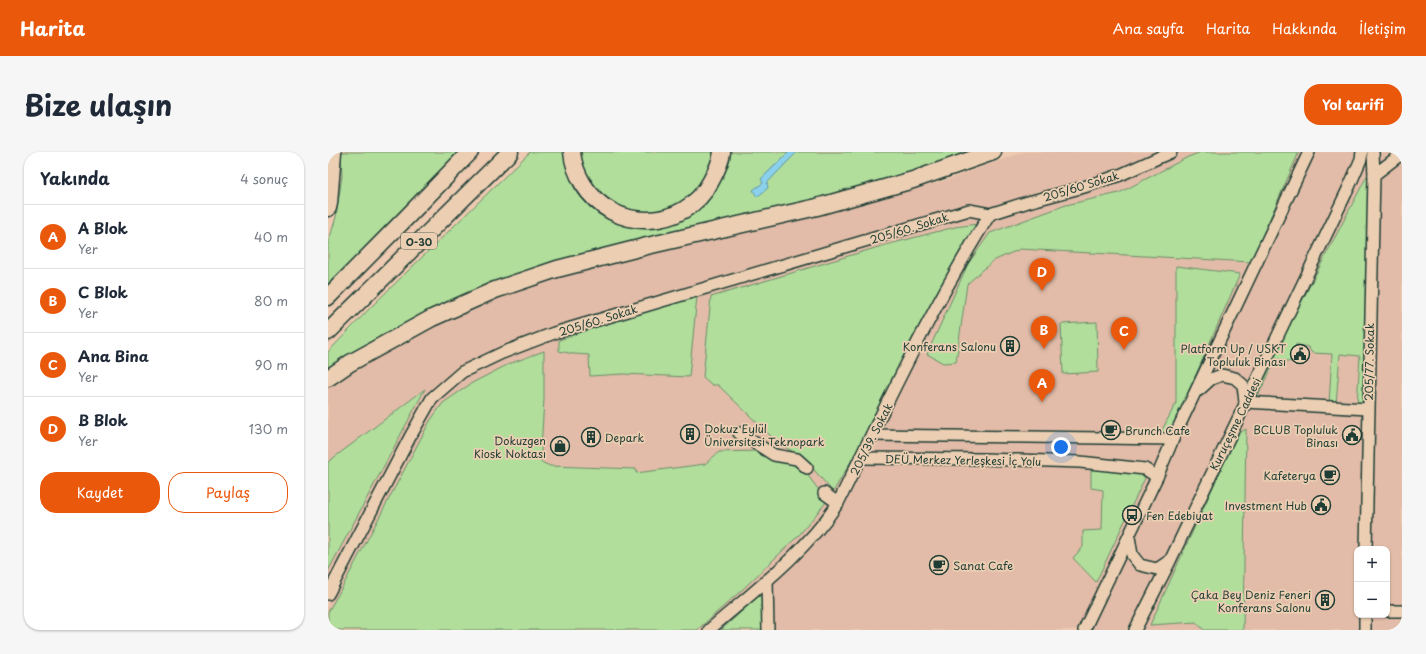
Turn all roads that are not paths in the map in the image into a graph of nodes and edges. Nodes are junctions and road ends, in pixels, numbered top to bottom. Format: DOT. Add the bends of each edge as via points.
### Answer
graph roads {
  1 [pos="333,152"];
  2 [pos="470,152"];
  3 [pos="510,152"];
  4 [pos="572,152"];
  5 [pos="722,152"];
  6 [pos="993,152"];
  7 [pos="1171,152"];
  8 [pos="1309,152"];
  9 [pos="1362,152"];
  10 [pos="1373,152"];
  11 [pos="1399,154"];
  12 [pos="1374,175"];
  13 [pos="328,208"];
  14 [pos="990,214"];
  15 [pos="328,297"];
  16 [pos="328,332"];
  17 [pos="328,378"];
  18 [pos="1196,392"];
  19 [pos="1245,402"];
  20 [pos="1368,408"];
  21 [pos="739,433"];
  22 [pos="872,435"];
  23 [pos="1173,439"];
  24 [pos="860,458"];
  25 [pos="807,468"];
  26 [pos="1157,478"];
  27 [pos="824,493"];
  28 [pos="838,503"];
  29 [pos="1129,537"];
  30 [pos="1366,546"];
  31 [pos="1170,561"];
  32 [pos="767,580"];
  33 [pos="328,594"];
  34 [pos="1390,611"];
  35 [pos="1402,611"];
  36 [pos="1365,618"];
  37 [pos="709,630"];
  38 [pos="768,630"];
  39 [pos="1084,630"];
  40 [pos="1135,630"];
  41 [pos="1365,630"];
  1 -- 13 [label="highway"];
  2 -- 15 [label="highway, O-30"];
  3 -- 16 [label="highway, O-30"];
  4 -- 5 [label="highway" via="580,179 599,203 627,218 642,220 671,216 697,200 716,172"];
  6 -- 17 [label="highway" via="913,180 817,207 633,249 557,269 494,290 432,318"];
  7 -- 14 [label="street, 205/60 Sokak" via="1120,175"];
  8 -- 18 [label="street"];
  9 -- 19 [label="street, Kuruçeşme Caddesi" via="1349,187"];
  10 -- 12 [label="street, 205/77. Sokak"];
  11 -- 12 [label="street"];
  12 -- 20 [label="street, 205/77. Sokak"];
  14 -- 22 [label="street, 205/39. Sokak" via="967,250"];
  14 -- 33 [label="street, 205/60. Sokak" via="969,210 576,327 502,353 462,372 432,398"];
  18 -- 19 [label="street" via="1211,379 1222,375 1234,378 1243,385"];
  18 -- 23 [label="street"];
  19 -- 20 [label="street"];
  19 -- 31 [label="street, Kuruçeşme Caddesi"];
  20 -- 30 [label="street, 205/77. Sokak"];
  21 -- 25 [label="street" via="774,455 796,459"];
  22 -- 23 [label="street, DEÜ Merkez Yerleşkesi İç Yolu"];
  22 -- 24 [label="street, 205/39. Sokak"];
  23 -- 26 [label="street"];
  24 -- 26 [label="street, DEÜ Merkez Yerleşkesi İç Yolu" via="984,458 1080,462 1145,468"];
  24 -- 28 [label="street, 205/39. Sokak"];
  26 -- 29 [label="street"];
  27 -- 28 [label="street"];
  28 -- 32 [label="street, 205/39. Sokak" via="829,518 809,540"];
  29 -- 31 [label="street" via="1132,555 1140,566 1156,569"];
  29 -- 39 [label="street"];
  31 -- 40 [label="street, Kuruçeşme Caddesi"];
  32 -- 37 [label="street, 205/39. Sokak"];
  32 -- 38 [label="street"];
  34 -- 35 [label="street"];
  36 -- 41 [label="street"];
}
